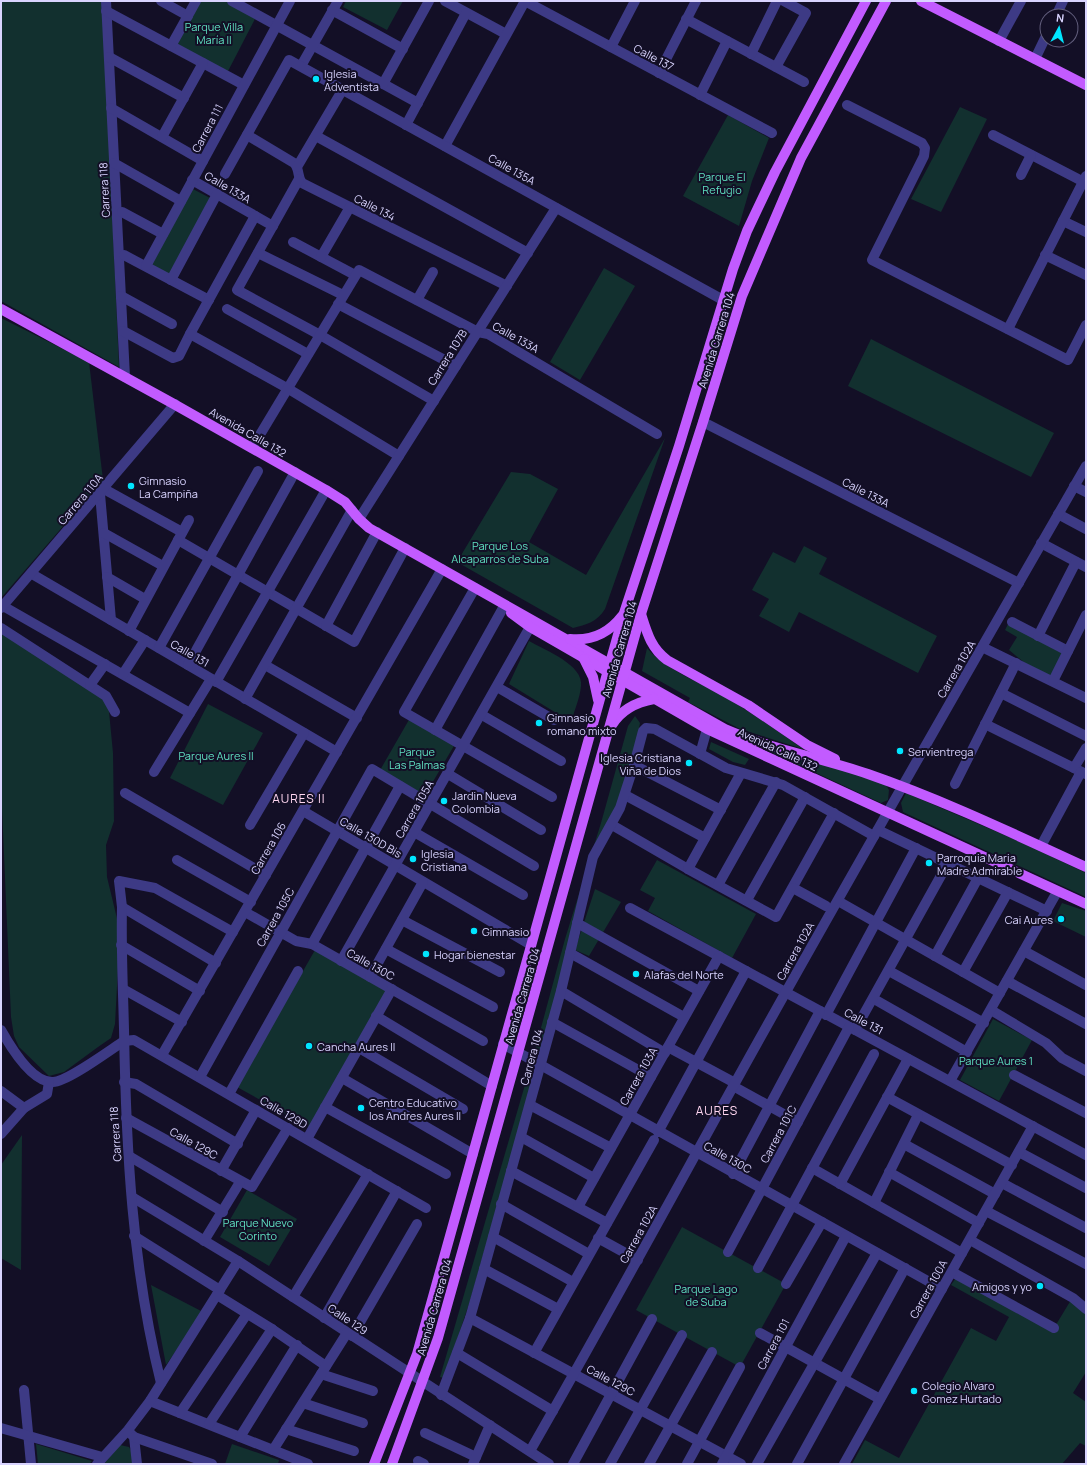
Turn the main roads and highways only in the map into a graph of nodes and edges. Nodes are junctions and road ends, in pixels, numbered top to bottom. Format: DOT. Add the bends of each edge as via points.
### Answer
graph roads {
  1 [pos="866,1"];
  2 [pos="886,1"];
  3 [pos="921,1"];
  4 [pos="1086,85"];
  5 [pos="1,309"];
  6 [pos="475,588"];
  7 [pos="624,613"];
  8 [pos="640,614"];
  9 [pos="567,639"];
  10 [pos="584,659"];
  11 [pos="609,668"];
  12 [pos="624,676"];
  13 [pos="654,699"];
  14 [pos="598,702"];
  15 [pos="609,730"];
  16 [pos="866,773"];
  17 [pos="1086,867"];
  18 [pos="1086,904"];
  19 [pos="374,1464"];
  20 [pos="392,1464"];
  1 -- 7 [label="main road, Avenida Carrera 104" via="761,199 732,269 679,446"];
  2 -- 8 [label="main road, Avenida Carrera 104" via="809,142 784,194 742,296"];
  3 -- 4 [label="main road"];
  5 -- 6 [label="main road, Avenida Calle 132" via="326,490 345,502 359,520 377,532"];
  6 -- 9 [label="main road, Avenida Calle 132"];
  6 -- 10 [label="main road, Avenida Calle 132" via="530,627"];
  7 -- 9 [label="main road" via="616,623 597,636"];
  7 -- 11 [label="main road, Avenida Carrera 104"];
  8 -- 12 [label="main road, Avenida Carrera 104"];
  8 -- 16 [label="main road" via="651,644 667,660 748,705 807,745"];
  9 -- 11 [label="main road, Avenida Calle 132"];
  10 -- 11 [label="main road, Avenida Calle 132"];
  10 -- 14 [label="main road" via="592,677"];
  11 -- 12 [label="main road, Avenida Calle 132"];
  11 -- 14 [label="main road, Avenida Carrera 104"];
  12 -- 13 [label="main road, Avenida Calle 132"];
  12 -- 15 [label="main road, Avenida Carrera 104"];
  12 -- 16 [label="main road, Avenida Calle 132" via="735,733"];
  13 -- 15 [label="main road" via="628,708"];
  13 -- 18 [label="main road, Avenida Calle 132" via="707,730"];
  14 -- 19 [label="main road, Avenida Carrera 104" via="410,1375"];
  15 -- 20 [label="main road, Avenida Carrera 104" via="438,1338"];
  16 -- 17 [label="main road, Avenida Calle 132" via="959,808"];
}
